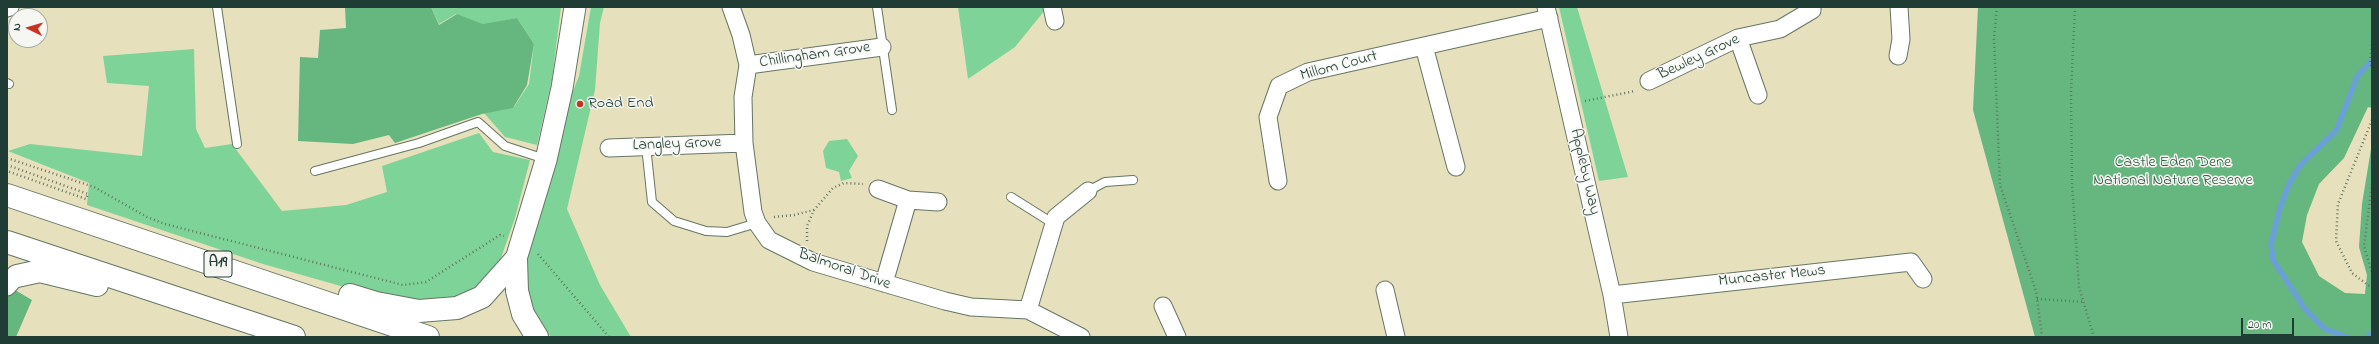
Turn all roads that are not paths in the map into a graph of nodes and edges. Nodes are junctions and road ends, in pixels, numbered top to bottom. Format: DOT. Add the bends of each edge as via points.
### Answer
graph roads {
  1 [pos="217,7"];
  2 [pos="575,7"];
  3 [pos="730,7"];
  4 [pos="877,7"];
  5 [pos="1812,7"];
  6 [pos="1899,7"];
  7 [pos="1548,13"];
  8 [pos="1738,38"];
  9 [pos="1424,46"];
  10 [pos="882,47"];
  11 [pos="1898,56"];
  12 [pos="748,65"];
  13 [pos="1650,81"];
  14 [pos="1758,95"];
  15 [pos="892,110"];
  16 [pos="744,143"];
  17 [pos="237,144"];
  18 [pos="646,146"];
  19 [pos="609,148"];
  20 [pos="546,160"];
  21 [pos="1456,168"];
  22 [pos="315,171"];
  23 [pos="1133,180"];
  24 [pos="1278,181"];
  25 [pos="878,189"];
  26 [pos="1088,191"];
  27 [pos="7,195"];
  28 [pos="1011,197"];
  29 [pos="908,200"];
  30 [pos="938,202"];
  31 [pos="755,217"];
  32 [pos="1054,224"];
  33 [pos="7,242"];
  34 [pos="518,249"];
  35 [pos="207,260"];
  36 [pos="1923,279"];
  37 [pos="12,281"];
  38 [pos="884,283"];
  39 [pos="1385,290"];
  40 [pos="1612,295"];
  41 [pos="178,298"];
  42 [pos="1163,306"];
  43 [pos="1028,310"];
  44 [pos="294,337"];
  45 [pos="428,337"];
  46 [pos="537,337"];
  47 [pos="1080,337"];
  48 [pos="1177,337"];
  49 [pos="1396,337"];
  50 [pos="1619,337"];
  1 -- 17 [label="lane"];
  2 -- 20 [label="street" via="562,88"];
  3 -- 12 [label="street, Balmoral Drive" via="741,35"];
  4 -- 10 [label="lane"];
  5 -- 8 [label="street, Bewley Grove" via="1812,10 1780,29"];
  6 -- 11 [label="street" via="1901,39"];
  7 -- 9 [label="street, Millom Court"];
  7 -- 40 [label="street, Appleby Way"];
  8 -- 13 [label="street, Bewley Grove"];
  8 -- 14 [label="street"];
  9 -- 21 [label="street"];
  9 -- 24 [label="street, Millom Court" via="1308,72 1279,86 1268,116"];
  10 -- 12 [label="street, Chillingham Grove"];
  10 -- 15 [label="lane"];
  12 -- 16 [label="street, Balmoral Drive" via="743,97"];
  16 -- 18 [label="street, Langley Grove"];
  16 -- 31 [label="street, Balmoral Drive"];
  18 -- 19 [label="street, Langley Grove"];
  18 -- 31 [label="lane" via="652,202 674,221 706,231 727,232"];
  20 -- 22 [label="lane" via="505,146 478,122 419,144"];
  20 -- 34 [label="street"];
  23 -- 26 [label="lane" via="1105,182"];
  25 -- 29 [label="street"];
  26 -- 32 [label="street" via="1056,216"];
  27 -- 35 [label="highway, A19"];
  28 -- 32 [label="lane"];
  29 -- 30 [label="street"];
  29 -- 38 [label="street"];
  31 -- 38 [label="street, Balmoral Drive" via="769,240 813,262"];
  32 -- 43 [label="street"];
  33 -- 41 [label="highway"];
  34 -- 35 [label="highway" via="482,297 457,308 419,311 376,303"];
  34 -- 46 [label="highway" via="517,291 523,314"];
  35 -- 45 [label="highway, A19"];
  36 -- 40 [label="street, Muncaster Mews" via="1910,262"];
  37 -- 41 [label="highway" via="40,271 98,286"];
  38 -- 43 [label="street, Balmoral Drive" via="971,307"];
  39 -- 49 [label="street"];
  40 -- 50 [label="street, Appleby Way"];
  41 -- 44 [label="highway"];
  42 -- 48 [label="street"];
  43 -- 47 [label="street, Balmoral Drive"];
}
